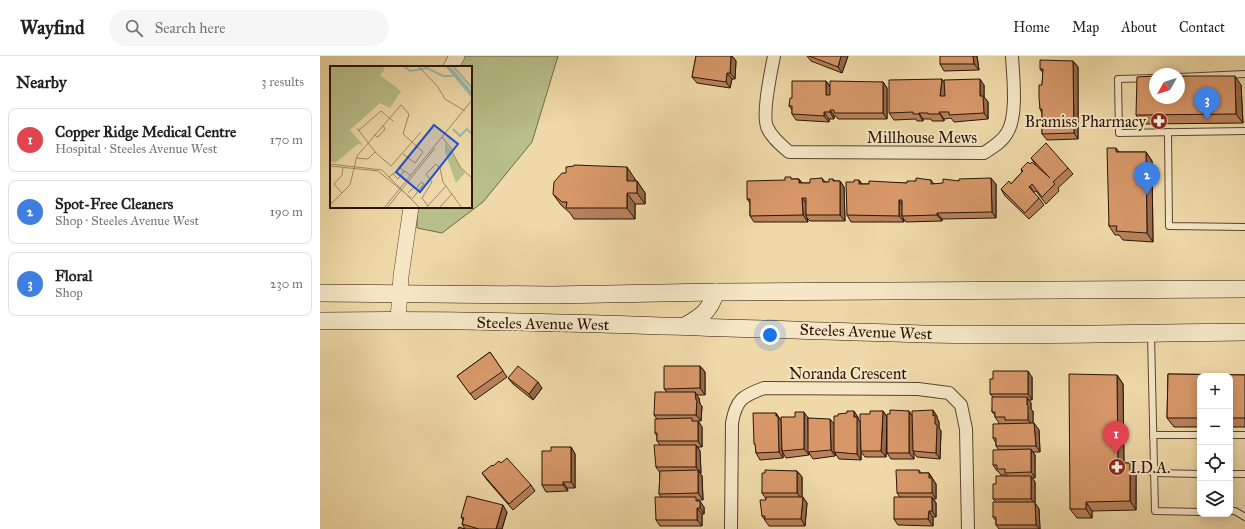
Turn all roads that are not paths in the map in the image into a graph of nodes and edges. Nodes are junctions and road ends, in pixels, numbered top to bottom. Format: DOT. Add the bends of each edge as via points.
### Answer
graph roads {
  1 [pos="457,56"];
  2 [pos="774,56"];
  3 [pos="1012,56"];
  4 [pos="452,66"];
  5 [pos="1245,74"];
  6 [pos="1185,77"];
  7 [pos="1149,78"];
  8 [pos="1245,131"];
  9 [pos="1168,132"];
  10 [pos="411,208"];
  11 [pos="1245,227"];
  12 [pos="1245,289"];
  13 [pos="399,292"];
  14 [pos="716,292"];
  15 [pos="320,293"];
  16 [pos="398,320"];
  17 [pos="320,321"];
  18 [pos="684,326"];
  19 [pos="1245,332"];
  20 [pos="1151,333"];
  21 [pos="1153,435"];
  22 [pos="1197,435"];
  23 [pos="1233,435"];
  24 [pos="1245,435"];
  25 [pos="1153,473"];
  26 [pos="1197,474"];
  27 [pos="1233,474"];
  28 [pos="1245,474"];
  29 [pos="1233,511"];
  30 [pos="1197,512"];
  31 [pos="1245,517"];
  32 [pos="731,529"];
  33 [pos="968,529"];
  1 -- 4 [label="street"];
  2 -- 3 [label="street, Millhouse Mews" via="766,97 766,128 789,152 984,153 1001,141 1008,132 1012,117"];
  5 -- 6 [label="lane"];
  7 -- 9 [label="lane" via="1118,79 1119,133"];
  8 -- 9 [label="lane"];
  9 -- 11 [label="lane" via="1169,226"];
  10 -- 13 [label="street"];
  12 -- 14 [label="main road, Steeles Avenue West"];
  13 -- 14 [label="main road, Steeles Avenue West" via="552,295"];
  13 -- 15 [label="main road, Steeles Avenue West"];
  13 -- 16 [label="street"];
  14 -- 18 [label="main road" via="711,306 702,316"];
  16 -- 17 [label="main road, Steeles Avenue West"];
  16 -- 18 [label="main road, Steeles Avenue West"];
  18 -- 20 [label="main road, Steeles Avenue West" via="923,334"];
  19 -- 20 [label="main road, Steeles Avenue West"];
  20 -- 21 [label="lane"];
  21 -- 22 [label="lane"];
  21 -- 25 [label="lane"];
  23 -- 24 [label="lane"];
  25 -- 26 [label="lane"];
  25 -- 30 [label="lane" via="1155,511"];
  27 -- 28 [label="lane"];
  29 -- 31 [label="lane"];
  32 -- 33 [label="street, Noranda Crescent" via="734,410 740,400 750,393 772,388 918,389 948,393 961,406 966,428"];
}
